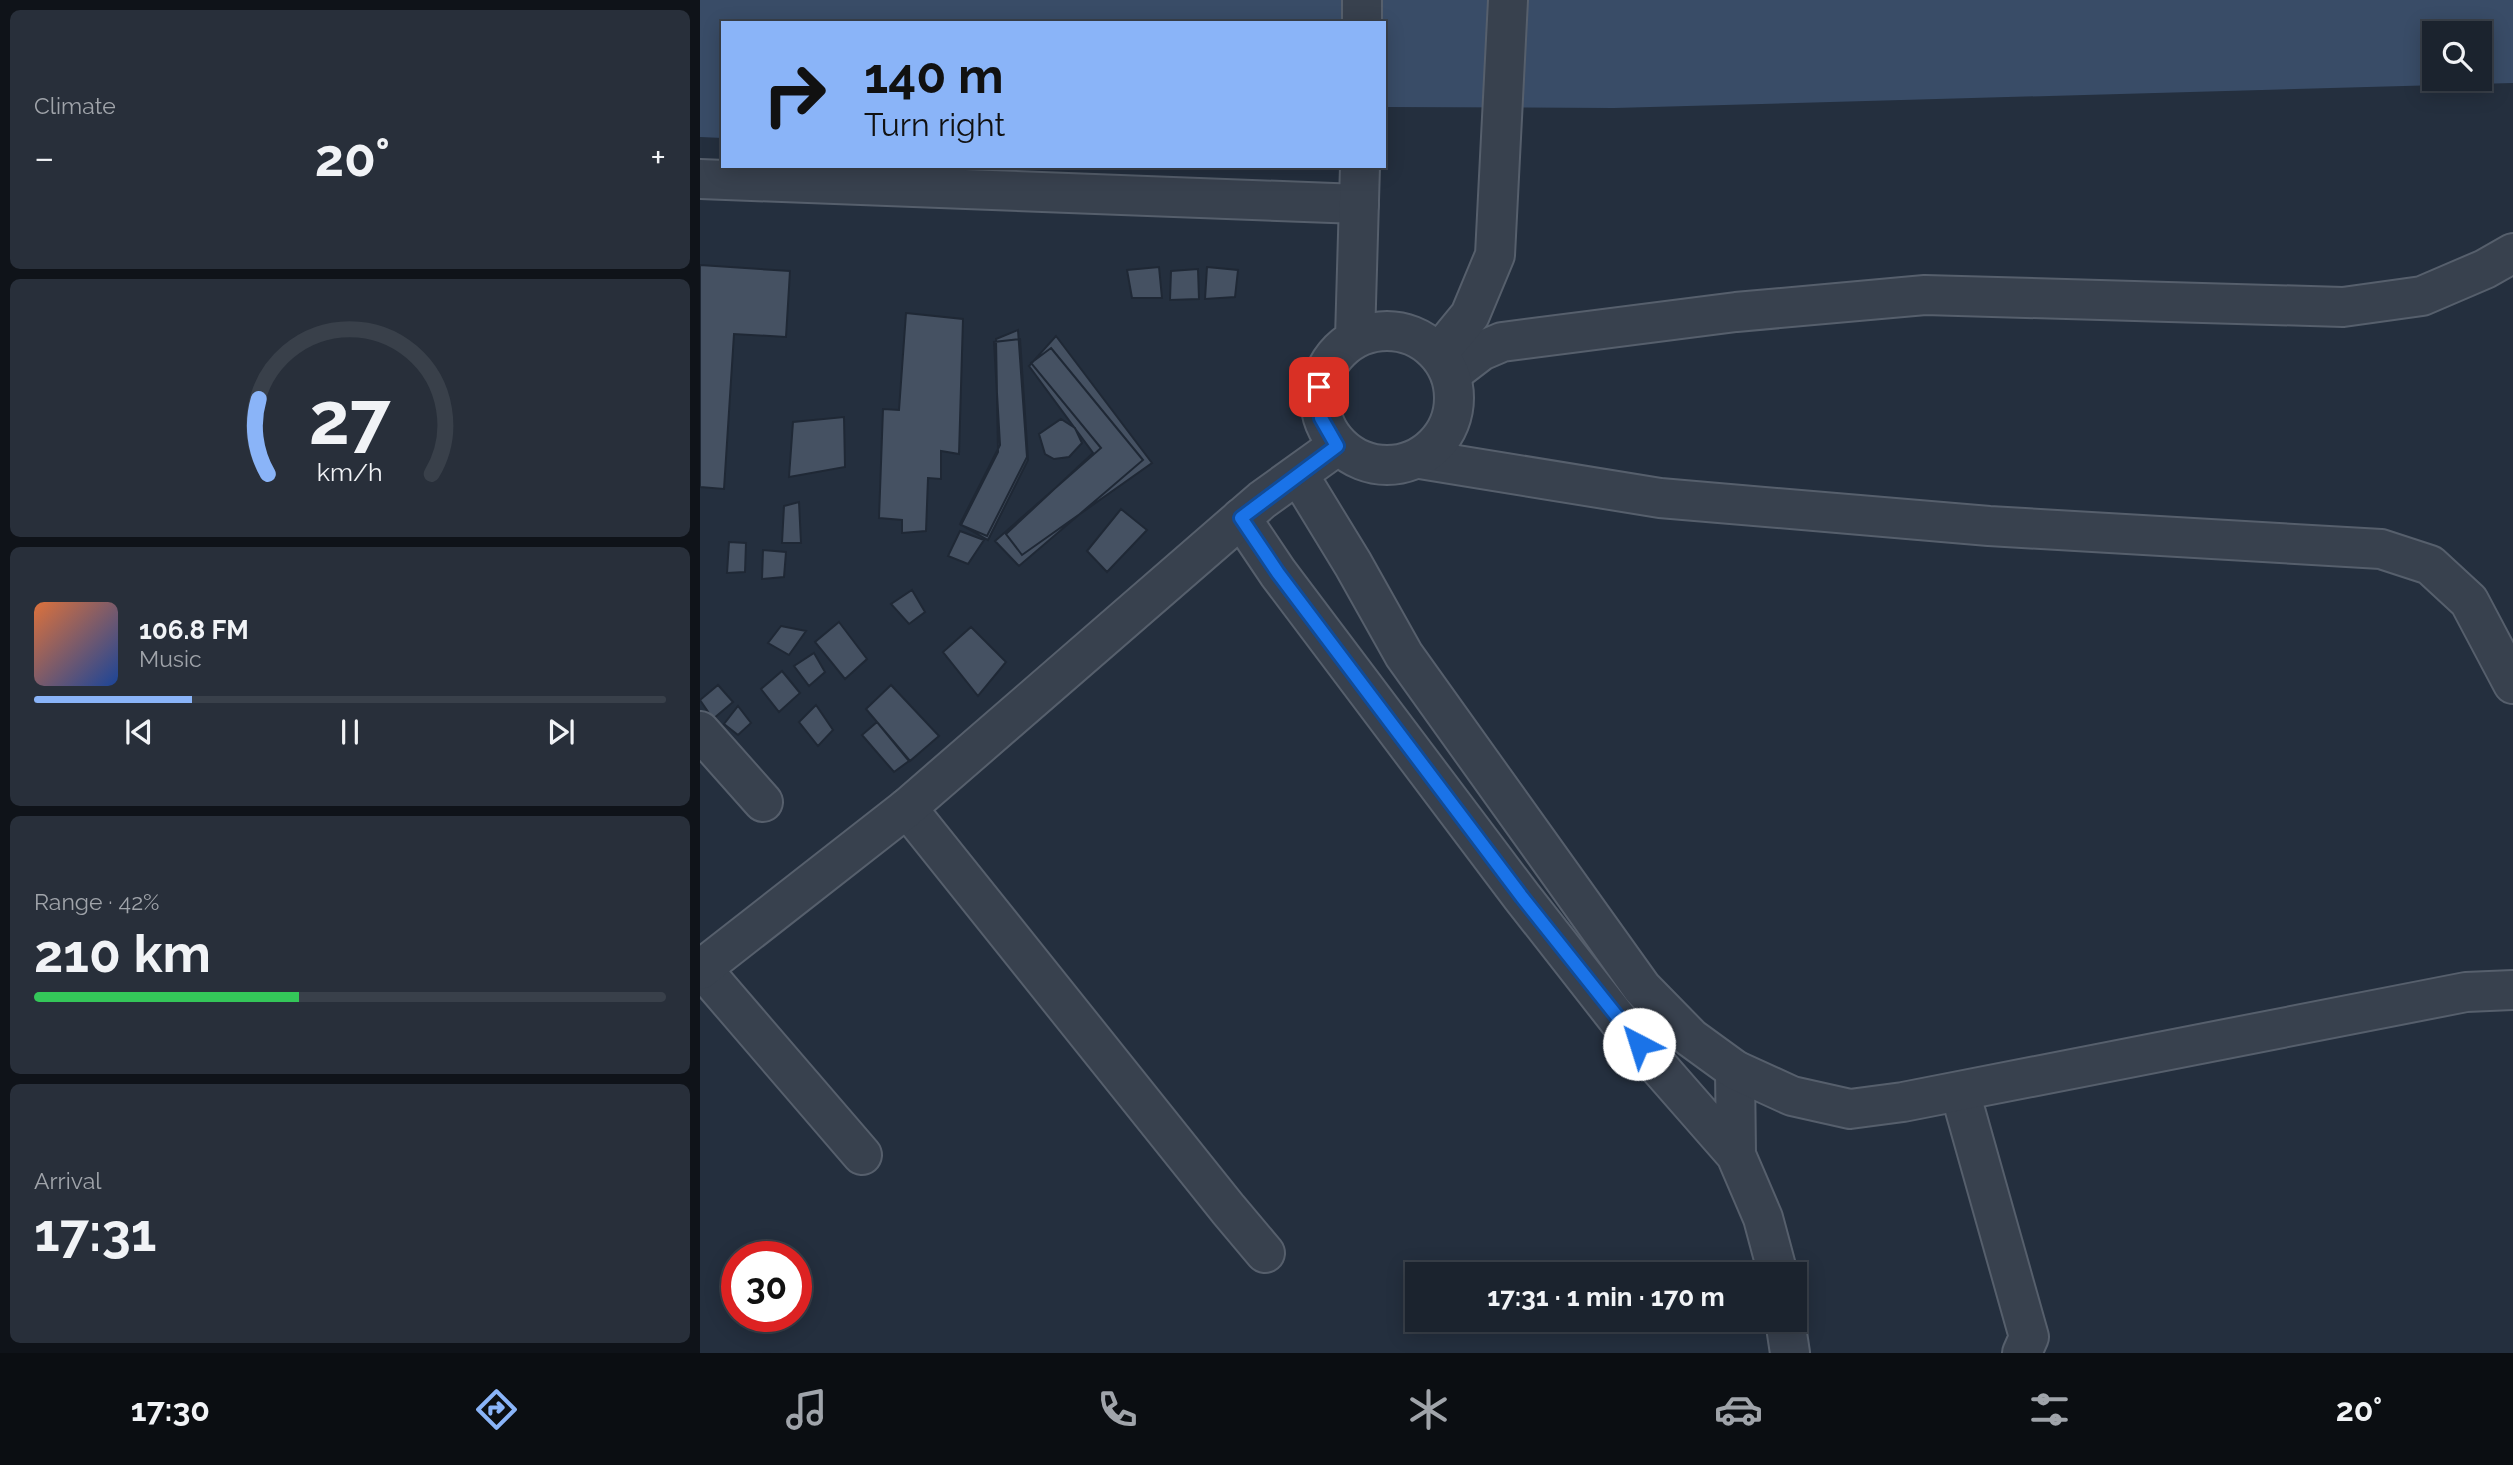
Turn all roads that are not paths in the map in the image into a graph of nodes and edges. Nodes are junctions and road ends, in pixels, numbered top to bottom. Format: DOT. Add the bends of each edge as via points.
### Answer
graph roads {
  1 [pos="1362,0"];
  2 [pos="1508,0"];
  3 [pos="1362,21"];
  4 [pos="1360,168"];
  5 [pos="700,179"];
  6 [pos="1359,204"];
  7 [pos="2513,253"];
  8 [pos="1355,338"];
  9 [pos="1445,364"];
  10 [pos="1337,446"];
  11 [pos="1420,458"];
  12 [pos="1298,474"];
  13 [pos="1241,518"];
  14 [pos="2513,684"];
  15 [pos="700,731"];
  16 [pos="763,802"];
  17 [pos="907,808"];
  18 [pos="701,970"];
  19 [pos="2513,990"];
  20 [pos="1735,1070"];
  21 [pos="1960,1092"];
  22 [pos="862,1155"];
  23 [pos="1736,1155"];
  24 [pos="1265,1253"];
  25 [pos="1775,1262"];
  26 [pos="1787,1332"];
  27 [pos="1790,1353"];
  28 [pos="2022,1353"];
  1 -- 3 [label="street"];
  2 -- 9 [label="street" via="1495,255"];
  4 -- 6 [label="street"];
  5 -- 6 [label="street"];
  6 -- 8 [label="street"];
  7 -- 9 [label="street" via="2422,296 2343,307 1925,295 1736,312 1502,342"];
  8 -- 9 [label="street" via="1384,330 1414,335"];
  8 -- 10 [label="street" via="1331,358 1319,387 1321,418"];
  9 -- 11 [label="street" via="1455,406 1444,437"];
  10 -- 11 [label="street" via="1362,462 1391,467"];
  10 -- 12 [label="street"];
  11 -- 14 [label="street" via="1660,498 1989,526 2381,549 2430,565 2469,601"];
  12 -- 13 [label="street"];
  12 -- 20 [label="street" via="1404,655 1642,988 1691,1038"];
  13 -- 17 [label="street"];
  13 -- 23 [label="street" via="1522,897 1623,1026"];
  15 -- 16 [label="street"];
  17 -- 18 [label="street"];
  17 -- 24 [label="street"];
  18 -- 22 [label="street"];
  19 -- 21 [label="street" via="2466,992"];
  20 -- 21 [label="street" via="1792,1096 1850,1109"];
  20 -- 23 [label="street"];
  21 -- 28 [label="street" via="2029,1338"];
  23 -- 25 [label="street" via="1763,1218"];
  26 -- 27 [label="street"];
}
